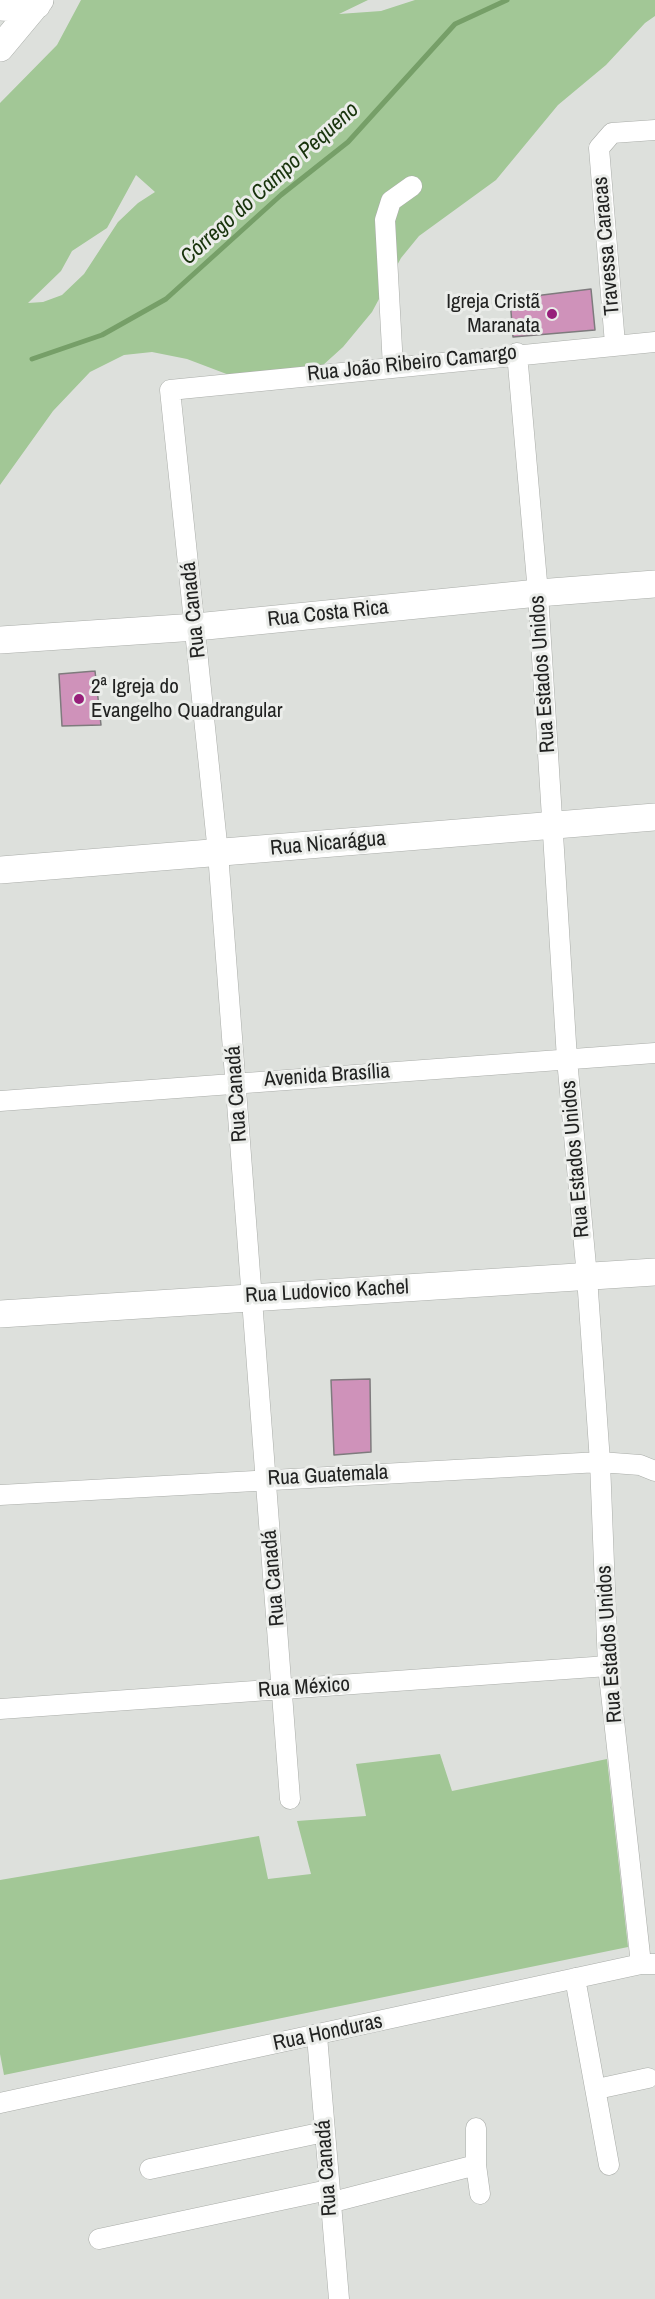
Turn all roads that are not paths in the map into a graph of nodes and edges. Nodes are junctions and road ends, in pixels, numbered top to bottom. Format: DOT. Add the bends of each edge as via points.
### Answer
graph roads {
  1 [pos="38,3"];
  2 [pos="0,7"];
  3 [pos="0,48"];
  4 [pos="655,130"];
  5 [pos="412,186"];
  6 [pos="655,342"];
  7 [pos="615,344"];
  8 [pos="517,353"];
  9 [pos="393,367"];
  10 [pos="170,390"];
  11 [pos="655,584"];
  12 [pos="538,593"];
  13 [pos="196,627"];
  14 [pos="0,640"];
  15 [pos="655,817"];
  16 [pos="553,825"];
  17 [pos="218,853"];
  18 [pos="0,870"];
  19 [pos="655,1053"];
  20 [pos="567,1059"];
  21 [pos="236,1082"];
  22 [pos="0,1101"];
  23 [pos="655,1272"];
  24 [pos="587,1277"];
  25 [pos="250,1297"];
  26 [pos="0,1314"];
  27 [pos="600,1461"];
  28 [pos="655,1471"];
  29 [pos="266,1480"];
  30 [pos="0,1495"];
  31 [pos="608,1666"];
  32 [pos="283,1690"];
  33 [pos="0,1708"];
  34 [pos="290,1799"];
  35 [pos="648,1964"];
  36 [pos="574,1978"];
  37 [pos="317,2036"];
  38 [pos="648,2078"];
  39 [pos="597,2089"];
  40 [pos="0,2103"];
  41 [pos="476,2128"];
  42 [pos="324,2132"];
  43 [pos="476,2165"];
  44 [pos="609,2165"];
  45 [pos="150,2169"];
  46 [pos="480,2194"];
  47 [pos="328,2197"];
  48 [pos="99,2239"];
  49 [pos="339,2299"];
  1 -- 2 [label="street"];
  1 -- 3 [label="street"];
  4 -- 7 [label="street, Travessa Caracas" via="612,133 599,148"];
  5 -- 9 [label="street" via="391,201 385,220"];
  6 -- 7 [label="street, Rua João Ribeiro Camargo"];
  7 -- 8 [label="street, Rua João Ribeiro Camargo"];
  8 -- 9 [label="street, Rua João Ribeiro Camargo"];
  8 -- 12 [label="street, Rua Estados Unidos"];
  9 -- 10 [label="street, Rua João Ribeiro Camargo"];
  10 -- 13 [label="street, Rua Canadá"];
  11 -- 12 [label="street, Rua Costa Rica"];
  12 -- 13 [label="street, Rua Costa Rica"];
  12 -- 16 [label="street, Rua Estados Unidos"];
  13 -- 14 [label="street, Rua Costa Rica"];
  13 -- 17 [label="street, Rua Canadá"];
  15 -- 16 [label="street, Rua Nicarágua"];
  16 -- 17 [label="street, Rua Nicarágua"];
  16 -- 20 [label="street, Rua Estados Unidos"];
  17 -- 18 [label="street, Rua Nicarágua"];
  17 -- 21 [label="street, Rua Canadá"];
  19 -- 20 [label="street, Avenida Brasília"];
  20 -- 21 [label="street, Avenida Brasília"];
  20 -- 24 [label="street, Rua Estados Unidos"];
  21 -- 22 [label="street, Avenida Brasília"];
  21 -- 25 [label="street, Rua Canadá"];
  23 -- 24 [label="street, Rua Ludovico Kachel"];
  24 -- 25 [label="street, Rua Ludovico Kachel"];
  24 -- 27 [label="street, Rua Estados Unidos"];
  25 -- 26 [label="street, Rua Ludovico Kachel"];
  25 -- 29 [label="street, Rua Canadá"];
  27 -- 28 [label="street, Rua Guatemala" via="640,1465"];
  27 -- 29 [label="street, Rua Guatemala"];
  27 -- 31 [label="street, Rua Estados Unidos"];
  29 -- 30 [label="street, Rua Guatemala"];
  29 -- 32 [label="street, Rua Canadá"];
  31 -- 32 [label="street, Rua México"];
  31 -- 35 [label="street, Rua Estados Unidos"];
  32 -- 33 [label="street, Rua México"];
  32 -- 34 [label="street, Rua Canadá"];
  35 -- 36 [label="street, Rua Honduras"];
  36 -- 37 [label="street, Rua Honduras"];
  36 -- 39 [label="street"];
  37 -- 40 [label="street, Rua Honduras"];
  37 -- 42 [label="street, Rua Canadá"];
  38 -- 39 [label="street"];
  39 -- 44 [label="street"];
  41 -- 43 [label="street"];
  42 -- 45 [label="street"];
  42 -- 47 [label="street, Rua Canadá"];
  43 -- 46 [label="street"];
  43 -- 47 [label="street"];
  47 -- 48 [label="street"];
  47 -- 49 [label="street, Rua Canadá"];
}
